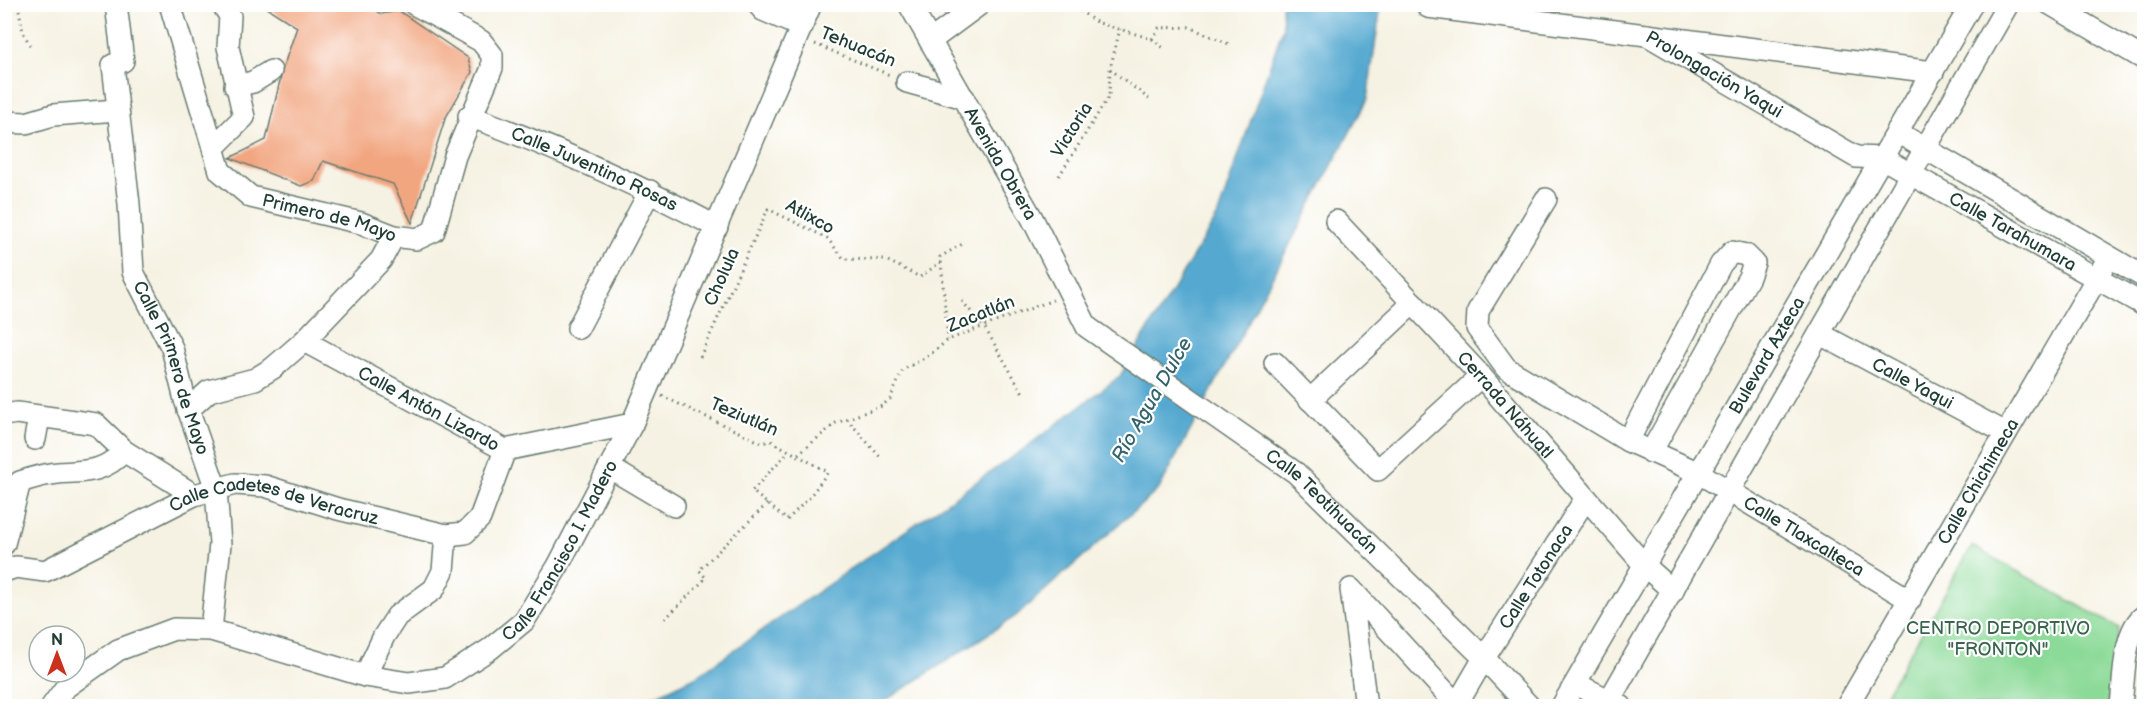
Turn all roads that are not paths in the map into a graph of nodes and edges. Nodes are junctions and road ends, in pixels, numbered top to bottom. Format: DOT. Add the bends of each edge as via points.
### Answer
graph roads {
  1 [pos="116,4"];
  2 [pos="170,4"];
  3 [pos="222,4"];
  4 [pos="414,4"];
  5 [pos="758,4"];
  6 [pos="811,4"];
  7 [pos="909,4"];
  8 [pos="980,4"];
  9 [pos="1972,4"];
  10 [pos="2008,4"];
  11 [pos="2050,4"];
  12 [pos="1428,7"];
  13 [pos="800,32"];
  14 [pos="1647,35"];
  15 [pos="930,41"];
  16 [pos="2145,59"];
  17 [pos="271,71"];
  18 [pos="1933,72"];
  19 [pos="907,82"];
  20 [pos="235,86"];
  21 [pos="964,98"];
  22 [pos="117,110"];
  23 [pos="469,116"];
  24 [pos="4,122"];
  25 [pos="1897,132"];
  26 [pos="213,148"];
  27 [pos="1926,150"];
  28 [pos="1882,158"];
  29 [pos="1912,174"];
  30 [pos="650,191"];
  31 [pos="1546,200"];
  32 [pos="1336,221"];
  33 [pos="717,227"];
  34 [pos="394,236"];
  35 [pos="2109,257"];
  36 [pos="2145,277"];
  37 [pos="2096,278"];
  38 [pos="1805,291"];
  39 [pos="1700,302"];
  40 [pos="1413,303"];
  41 [pos="2145,305"];
  42 [pos="1835,310"];
  43 [pos="1724,324"];
  44 [pos="1087,327"];
  45 [pos="578,328"];
  46 [pos="1820,334"];
  47 [pos="304,341"];
  48 [pos="1769,352"];
  49 [pos="1275,363"];
  50 [pos="1800,370"];
  51 [pos="1481,376"];
  52 [pos="1311,400"];
  53 [pos="188,410"];
  54 [pos="4,415"];
  55 [pos="39,417"];
  56 [pos="632,424"];
  57 [pos="2006,433"];
  58 [pos="35,439"];
  59 [pos="1628,441"];
  60 [pos="505,450"];
  61 [pos="124,451"];
  62 [pos="1651,452"];
  63 [pos="610,468"];
  64 [pos="1699,473"];
  65 [pos="216,489"];
  66 [pos="1729,491"];
  67 [pos="194,495"];
  68 [pos="1586,498"];
  69 [pos="674,506"];
  70 [pos="446,535"];
  71 [pos="4,544"];
  72 [pos="1645,566"];
  73 [pos="4,571"];
  74 [pos="1673,591"];
  75 [pos="1910,600"];
  76 [pos="2145,616"];
  77 [pos="211,630"];
  78 [pos="1484,658"];
  79 [pos="366,676"];
  80 [pos="1576,684"];
  81 [pos="1613,704"];
  82 [pos="52,706"];
  83 [pos="1366,706"];
  84 [pos="1457,706"];
  85 [pos="1529,706"];
  86 [pos="1562,706"];
  87 [pos="1847,706"];
  88 [pos="2121,706"];
  1 -- 22 [label="street, Calle Primero de Mayo" via="123,61 113,65"];
  2 -- 26 [label="street, Primero de Mayo"];
  3 -- 20 [label="street" via="230,16 228,47"];
  4 -- 23 [label="street, Primero de Mayo" via="481,41 492,55 492,69"];
  5 -- 13 [label="street"];
  6 -- 13 [label="street, Calle Francisco I. Madero"];
  7 -- 15 [label="street, Avenida Obrera"];
  8 -- 15 [label="street"];
  9 -- 18 [label="street, Bulevard Azteca"];
  10 -- 27 [label="street, Bulevard Azteca"];
  11 -- 16 [label="street"];
  12 -- 14 [label="street, Prolongación Yaqui"];
  13 -- 33 [label="street, Calle Francisco I. Madero"];
  14 -- 18 [label="street"];
  14 -- 28 [label="street, Prolongación Yaqui" via="1856,157"];
  15 -- 21 [label="street, Avenida Obrera"];
  17 -- 20 [label="street" via="253,82"];
  18 -- 25 [label="street, Bulevard Azteca"];
  19 -- 21 [label="street"];
  20 -- 26 [label="street" via="244,117"];
  21 -- 44 [label="street, Avenida Obrera" via="1032,218"];
  22 -- 24 [label="street" via="53,115 26,123"];
  22 -- 53 [label="street, Calle Primero de Mayo" via="133,272 172,348"];
  23 -- 30 [label="street, Calle Juventino Rosas" via="550,146"];
  23 -- 34 [label="street, Primero de Mayo" via="434,231 417,239"];
  25 -- 27 [label="street, Calle Tarahumara"];
  25 -- 28 [label="street, Bulevard Azteca"];
  26 -- 34 [label="street, Primero de Mayo" via="220,171 250,197 361,223"];
  27 -- 29 [label="street, Bulevard Azteca"];
  27 -- 35 [label="street, Calle Tarahumara"];
  28 -- 29 [label="street, Calle Tarahumara"];
  28 -- 38 [label="street, Bulevard Azteca"];
  29 -- 37 [label="street, Calle Tarahumara"];
  29 -- 42 [label="street, Bulevard Azteca"];
  30 -- 33 [label="street, Calle Juventino Rosas"];
  30 -- 45 [label="street"];
  31 -- 59 [label="street, Calle Tlaxcalteca" via="1478,311 1477,328 1506,368"];
  32 -- 40 [label="street, Cerrada Náhuatl"];
  33 -- 56 [label="street, Calle Francisco I. Madero"];
  34 -- 47 [label="street" via="381,260"];
  35 -- 36 [label="street, Calle Tarahumara"];
  35 -- 37 [label="street, Calle Chichimeca"];
  37 -- 41 [label="street, Calle Tarahumara"];
  37 -- 57 [label="street, Calle Chichimeca"];
  38 -- 42 [label="street"];
  38 -- 48 [label="street, Bulevard Azteca"];
  39 -- 43 [label="street"];
  39 -- 43 [label="street" via="1720,264 1732,252 1746,255 1754,263"];
  39 -- 59 [label="street"];
  40 -- 51 [label="street, Cerrada Náhuatl"];
  40 -- 52 [label="street"];
  42 -- 46 [label="street, Bulevard Azteca"];
  43 -- 62 [label="street"];
  44 -- 78 [label="street, Calle Teotihuacán" via="1296,473"];
  46 -- 50 [label="street, Bulevard Azteca"];
  46 -- 57 [label="street, Calle Yaqui"];
  47 -- 53 [label="street" via="255,379 209,391"];
  47 -- 60 [label="street, Calle Antón Lizardo"];
  48 -- 50 [label="street"];
  48 -- 64 [label="street, Bulevard Azteca"];
  49 -- 52 [label="street"];
  50 -- 66 [label="street, Bulevard Azteca"];
  51 -- 52 [label="street" via="1378,470"];
  51 -- 68 [label="street, Cerrada Náhuatl"];
  53 -- 65 [label="street, Calle Primero de Mayo"];
  54 -- 55 [label="street"];
  55 -- 58 [label="street"];
  55 -- 61 [label="street" via="96,424"];
  56 -- 60 [label="street, Calle Antón Lizardo"];
  56 -- 63 [label="street, Calle Francisco I. Madero"];
  57 -- 75 [label="street, Calle Chichimeca"];
  59 -- 62 [label="street, Calle Tlaxcalteca"];
  60 -- 70 [label="street" via="480,518 465,533"];
  61 -- 67 [label="street"];
  61 -- 71 [label="street" via="113,462 93,471 57,473 20,482"];
  62 -- 64 [label="street, Calle Tlaxcalteca"];
  63 -- 69 [label="street"];
  63 -- 79 [label="street, Calle Francisco I. Madero" via="524,621 445,678 409,683"];
  64 -- 66 [label="street, Calle Tlaxcalteca"];
  64 -- 72 [label="street, Bulevard Azteca"];
  65 -- 67 [label="street, Calle Cadetes de Veracruz"];
  65 -- 70 [label="street, Calle Cadetes de Veracruz" via="235,484 265,486 338,509"];
  65 -- 77 [label="street, Calle Primero de Mayo" via="220,544"];
  66 -- 74 [label="street, Bulevard Azteca"];
  66 -- 75 [label="street, Calle Tlaxcalteca"];
  67 -- 73 [label="street, Calle Cadetes de Veracruz" via="45,571 16,567"];
  68 -- 72 [label="street, Cerrada Náhuatl"];
  68 -- 78 [label="street, Calle Totonaca"];
  70 -- 79 [label="street" via="443,571 434,589 397,616"];
  72 -- 74 [label="street, Cerrada Náhuatl"];
  72 -- 80 [label="street, Bulevard Azteca"];
  74 -- 81 [label="street, Bulevard Azteca"];
  75 -- 87 [label="street, Calle Chichimeca"];
  76 -- 88 [label="street" via="2135,622 2130,634"];
  77 -- 79 [label="street, Calle Francisco I. Madero"];
  77 -- 82 [label="street, Calle Francisco I. Madero" via="174,629 117,650 66,687"];
  78 -- 84 [label="street, Calle Totonaca"];
  78 -- 85 [label="street, Calle Teotihuacán"];
  80 -- 81 [label="street"];
  80 -- 86 [label="street, Bulevard Azteca"];
  83 -- 84 [label="street" via="1351,589"];
}
